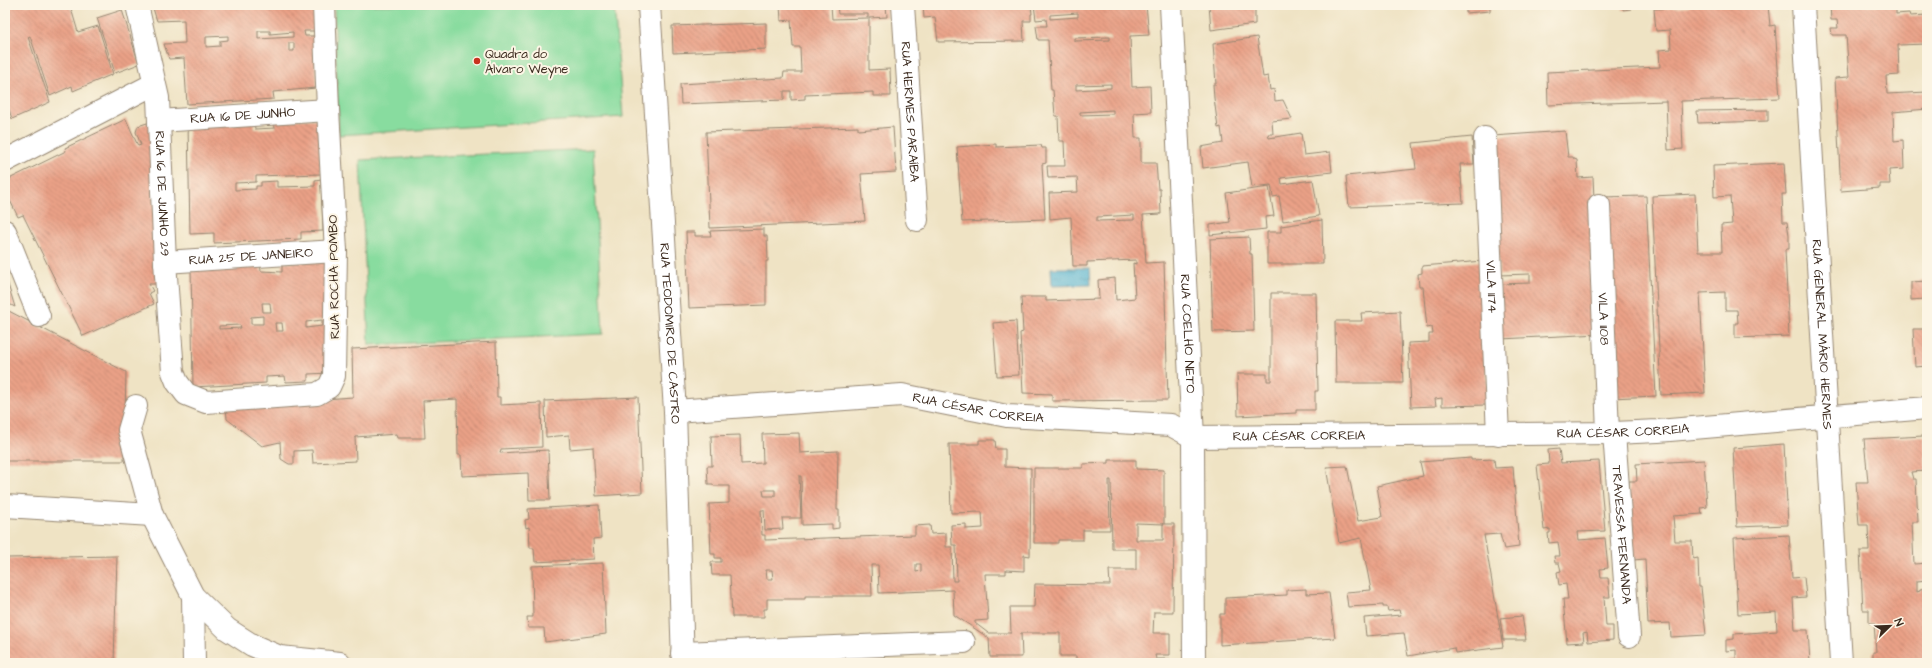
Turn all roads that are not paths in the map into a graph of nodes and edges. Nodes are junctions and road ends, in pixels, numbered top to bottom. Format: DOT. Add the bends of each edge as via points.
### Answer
graph roads {
  1 [pos="137,5"];
  2 [pos="324,5"];
  3 [pos="649,5"];
  4 [pos="903,5"];
  5 [pos="1171,5"];
  6 [pos="1803,5"];
  7 [pos="154,84"];
  8 [pos="328,110"];
  9 [pos="159,121"];
  10 [pos="1485,138"];
  11 [pos="5,161"];
  12 [pos="1599,205"];
  13 [pos="917,220"];
  14 [pos="5,231"];
  15 [pos="336,251"];
  16 [pos="165,262"];
  17 [pos="39,316"];
  18 [pos="177,382"];
  19 [pos="136,406"];
  20 [pos="1927,408"];
  21 [pos="675,410"];
  22 [pos="1826,416"];
  23 [pos="1611,433"];
  24 [pos="1498,435"];
  25 [pos="1193,437"];
  26 [pos="5,506"];
  27 [pos="152,515"];
  28 [pos="194,596"];
  29 [pos="1629,636"];
  30 [pos="964,642"];
  31 [pos="682,658"];
  32 [pos="194,663"];
  33 [pos="340,663"];
  34 [pos="1194,663"];
  35 [pos="1841,663"];
  1 -- 7 [label="street, RUA 16 DE JUNHO 29"];
  2 -- 8 [label="street, RUA ROCHA POMBO"];
  3 -- 21 [label="street, RUA TEODOMIRO DE CASTRO"];
  4 -- 13 [label="street, RUA HERMES PARAÍBA"];
  5 -- 25 [label="street, RUA COELHO NETO"];
  6 -- 22 [label="street, RUA GENERAL MÁRIO HERMES"];
  7 -- 9 [label="street, RUA 16 DE JUNHO 29" via="158,98"];
  7 -- 11 [label="street"];
  8 -- 9 [label="street, RUA 16 DE JUNHO"];
  8 -- 15 [label="street, RUA ROCHA POMBO"];
  9 -- 16 [label="street, RUA 16 DE JUNHO 29"];
  10 -- 24 [label="street, VILA 1174"];
  12 -- 23 [label="street, VILA 1108"];
  14 -- 17 [label="street"];
  15 -- 16 [label="street, RUA 25 DE JANEIRO"];
  15 -- 18 [label="street, RUA ROCHA POMBO" via="334,376 329,387 317,394 206,402 186,394"];
  16 -- 18 [label="street, RUA 16 DE JUNHO 29" via="171,357"];
  19 -- 27 [label="street" via="129,430"];
  20 -- 22 [label="street, RUA CÉSAR CORREIA"];
  21 -- 25 [label="street, RUA CÉSAR CORREIA" via="902,395 1007,416 1171,425"];
  21 -- 31 [label="street, RUA TEODOMIRO DE CASTRO"];
  22 -- 23 [label="street, RUA CÉSAR CORREIA"];
  22 -- 35 [label="street, RUA GENERAL MÁRIO HERMES"];
  23 -- 24 [label="street, RUA CÉSAR CORREIA"];
  23 -- 29 [label="street, TRAVESSA FERNANDA"];
  24 -- 25 [label="street, RUA CÉSAR CORREIA"];
  25 -- 34 [label="street, RUA COELHO NETO"];
  26 -- 27 [label="street"];
  27 -- 28 [label="street"];
  28 -- 32 [label="street"];
  28 -- 33 [label="street" via="227,629 266,651 280,657"];
  30 -- 31 [label="street"];
}
